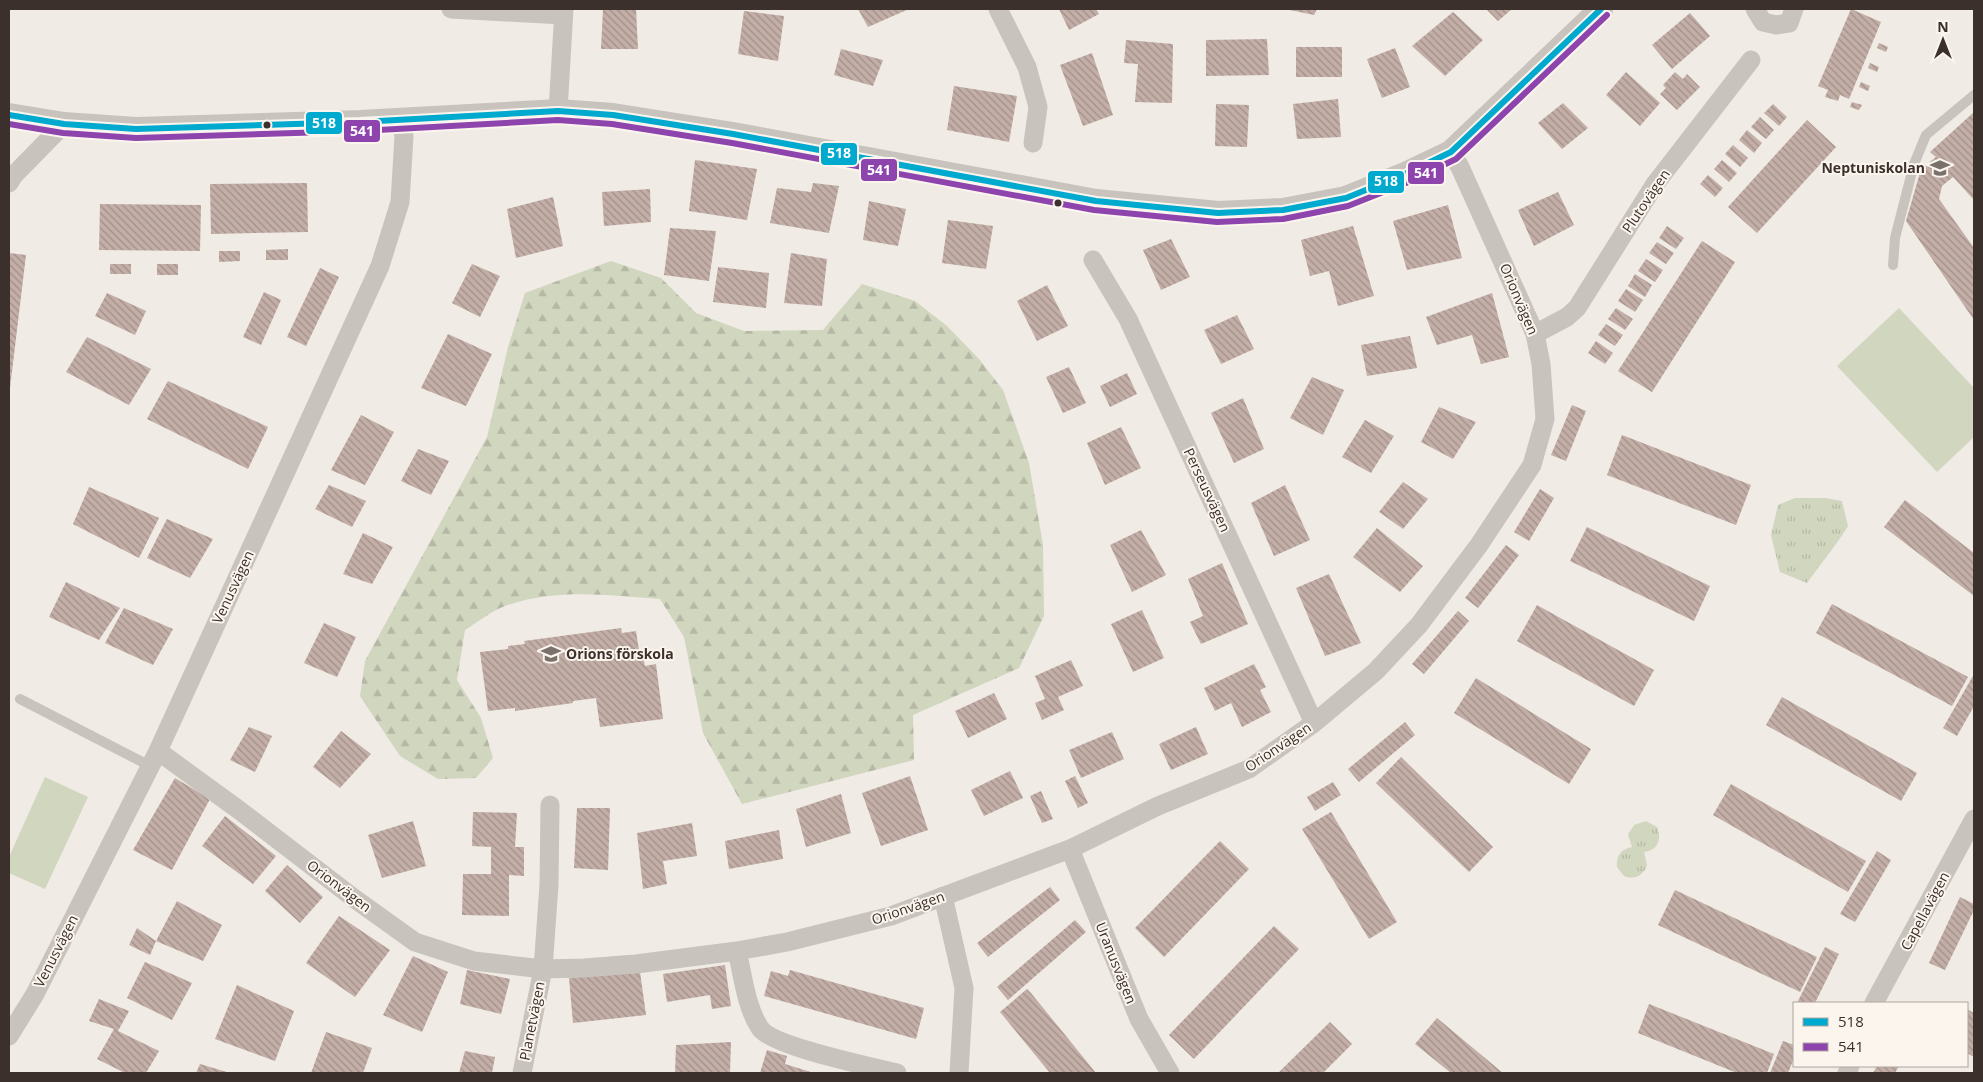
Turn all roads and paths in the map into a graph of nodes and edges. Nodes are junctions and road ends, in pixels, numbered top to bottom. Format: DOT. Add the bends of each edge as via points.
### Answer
graph roads {
  1 [pos="453,9"];
  2 [pos="998,9"];
  3 [pos="1601,9"];
  4 [pos="1755,9"];
  5 [pos="1794,9"];
  6 [pos="563,12"];
  7 [pos="1751,60"];
  8 [pos="1974,95"];
  9 [pos="558,112"];
  10 [pos="9,115"];
  11 [pos="400,120"];
  12 [pos="64,124"];
  13 [pos="1033,142"];
  14 [pos="1451,152"];
  15 [pos="9,183"];
  16 [pos="1093,260"];
  17 [pos="1893,265"];
  18 [pos="1535,334"];
  19 [pos="20,699"];
  20 [pos="1314,723"];
  21 [pos="154,759"];
  22 [pos="550,805"];
  23 [pos="1973,825"];
  24 [pos="1070,849"];
  25 [pos="943,896"];
  26 [pos="738,952"];
  27 [pos="543,970"];
  28 [pos="1875,1002"];
  29 [pos="9,1036"];
  30 [pos="522,1073"];
  31 [pos="896,1073"];
  32 [pos="959,1073"];
  33 [pos="1170,1073"];
  1 -- 6 [label="street"];
  2 -- 13 [label="street" via="1027,67 1038,107"];
  3 -- 14 [label="street"];
  4 -- 5 [label="street" via="1763,22 1776,25 1789,23"];
  6 -- 9 [label="street"];
  7 -- 18 [label="street, Plutovägen" via="1655,184 1577,308"];
  8 -- 17 [label="lane" via="1926,135 1914,164 1894,238"];
  9 -- 11 [label="street"];
  9 -- 14 [label="street" via="613,114 1096,200 1218,213 1283,210 1346,198"];
  10 -- 12 [label="street"];
  11 -- 12 [label="street" via="136,129"];
  11 -- 21 [label="street, Venusvägen" via="404,136 400,202 380,266"];
  12 -- 15 [label="street"];
  14 -- 18 [label="street, Orionvägen"];
  16 -- 20 [label="street, Perseusvägen" via="1128,319"];
  18 -- 20 [label="street, Orionvägen" via="1545,418 1532,465 1479,545 1419,625 1376,671"];
  19 -- 21 [label="lane"];
  20 -- 24 [label="street, Orionvägen" via="1249,769 1158,806"];
  21 -- 27 [label="street, Orionvägen" via="239,810 415,942 474,961"];
  21 -- 29 [label="street, Venusvägen" via="35,994"];
  22 -- 27 [label="street"];
  23 -- 28 [label="street, Capellavägen"];
  24 -- 25 [label="street, Orionvägen"];
  24 -- 33 [label="street, Uranusvägen" via="1139,1019"];
  25 -- 26 [label="street, Orionvägen" via="891,916"];
  25 -- 32 [label="street" via="964,988"];
  26 -- 27 [label="street, Orionvägen" via="636,964"];
  26 -- 31 [label="street" via="752,1010 761,1030 780,1042"];
  27 -- 30 [label="street, Planetvägen"];
}
